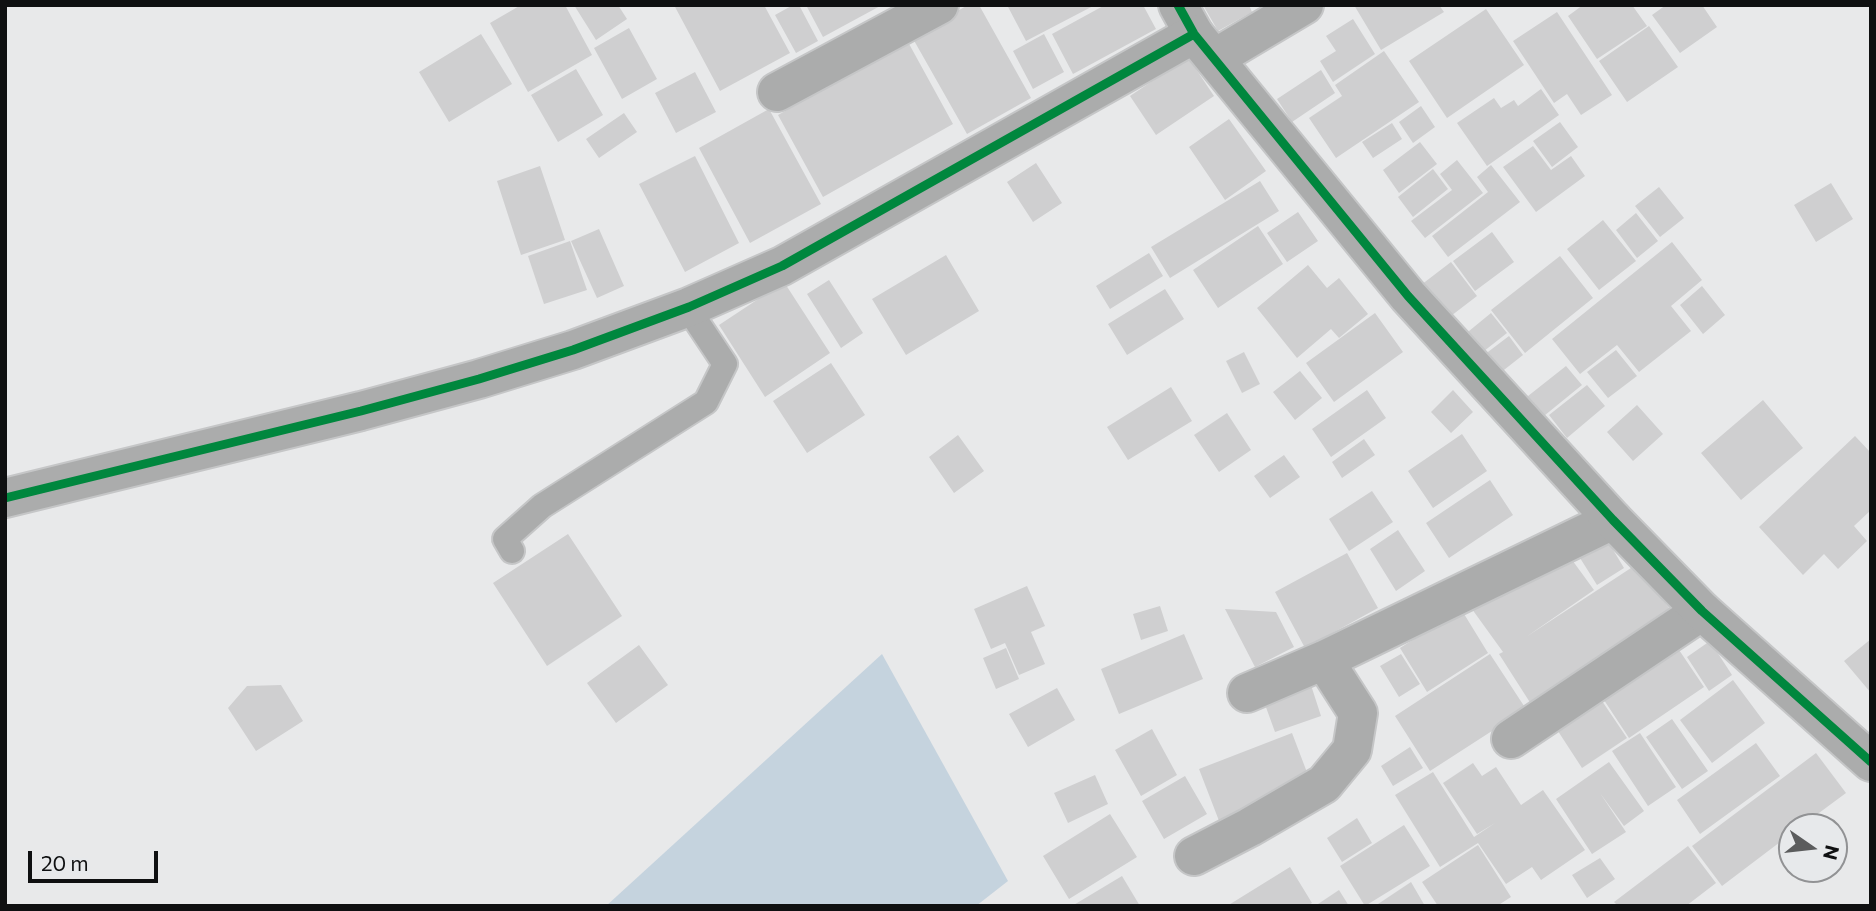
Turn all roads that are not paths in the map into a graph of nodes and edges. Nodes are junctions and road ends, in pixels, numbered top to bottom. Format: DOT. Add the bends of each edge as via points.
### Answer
graph roads {
  1 [pos="939,5"];
  2 [pos="1304,5"];
  3 [pos="1196,32"];
  4 [pos="777,92"];
  5 [pos="689,307"];
  6 [pos="5,498"];
  7 [pos="1613,520"];
  8 [pos="513,551"];
  9 [pos="1702,611"];
  10 [pos="1324,660"];
  11 [pos="1247,693"];
  12 [pos="1511,738"];
  13 [pos="1871,762"];
  14 [pos="1194,856"];
  1 -- 4 [label="street"];
  2 -- 3 [label="street"];
  3 -- 5 [label="street" via="782,266"];
  3 -- 7 [label="street" via="1408,296"];
  5 -- 6 [label="street" via="479,379"];
  5 -- 8 [label="lane" via="725,364 706,402 542,506 505,539"];
  7 -- 9 [label="street"];
  7 -- 10 [label="street"];
  9 -- 12 [label="street"];
  9 -- 13 [label="street"];
  10 -- 11 [label="street"];
  10 -- 14 [label="street" via="1358,713 1352,750 1324,785"];
}
